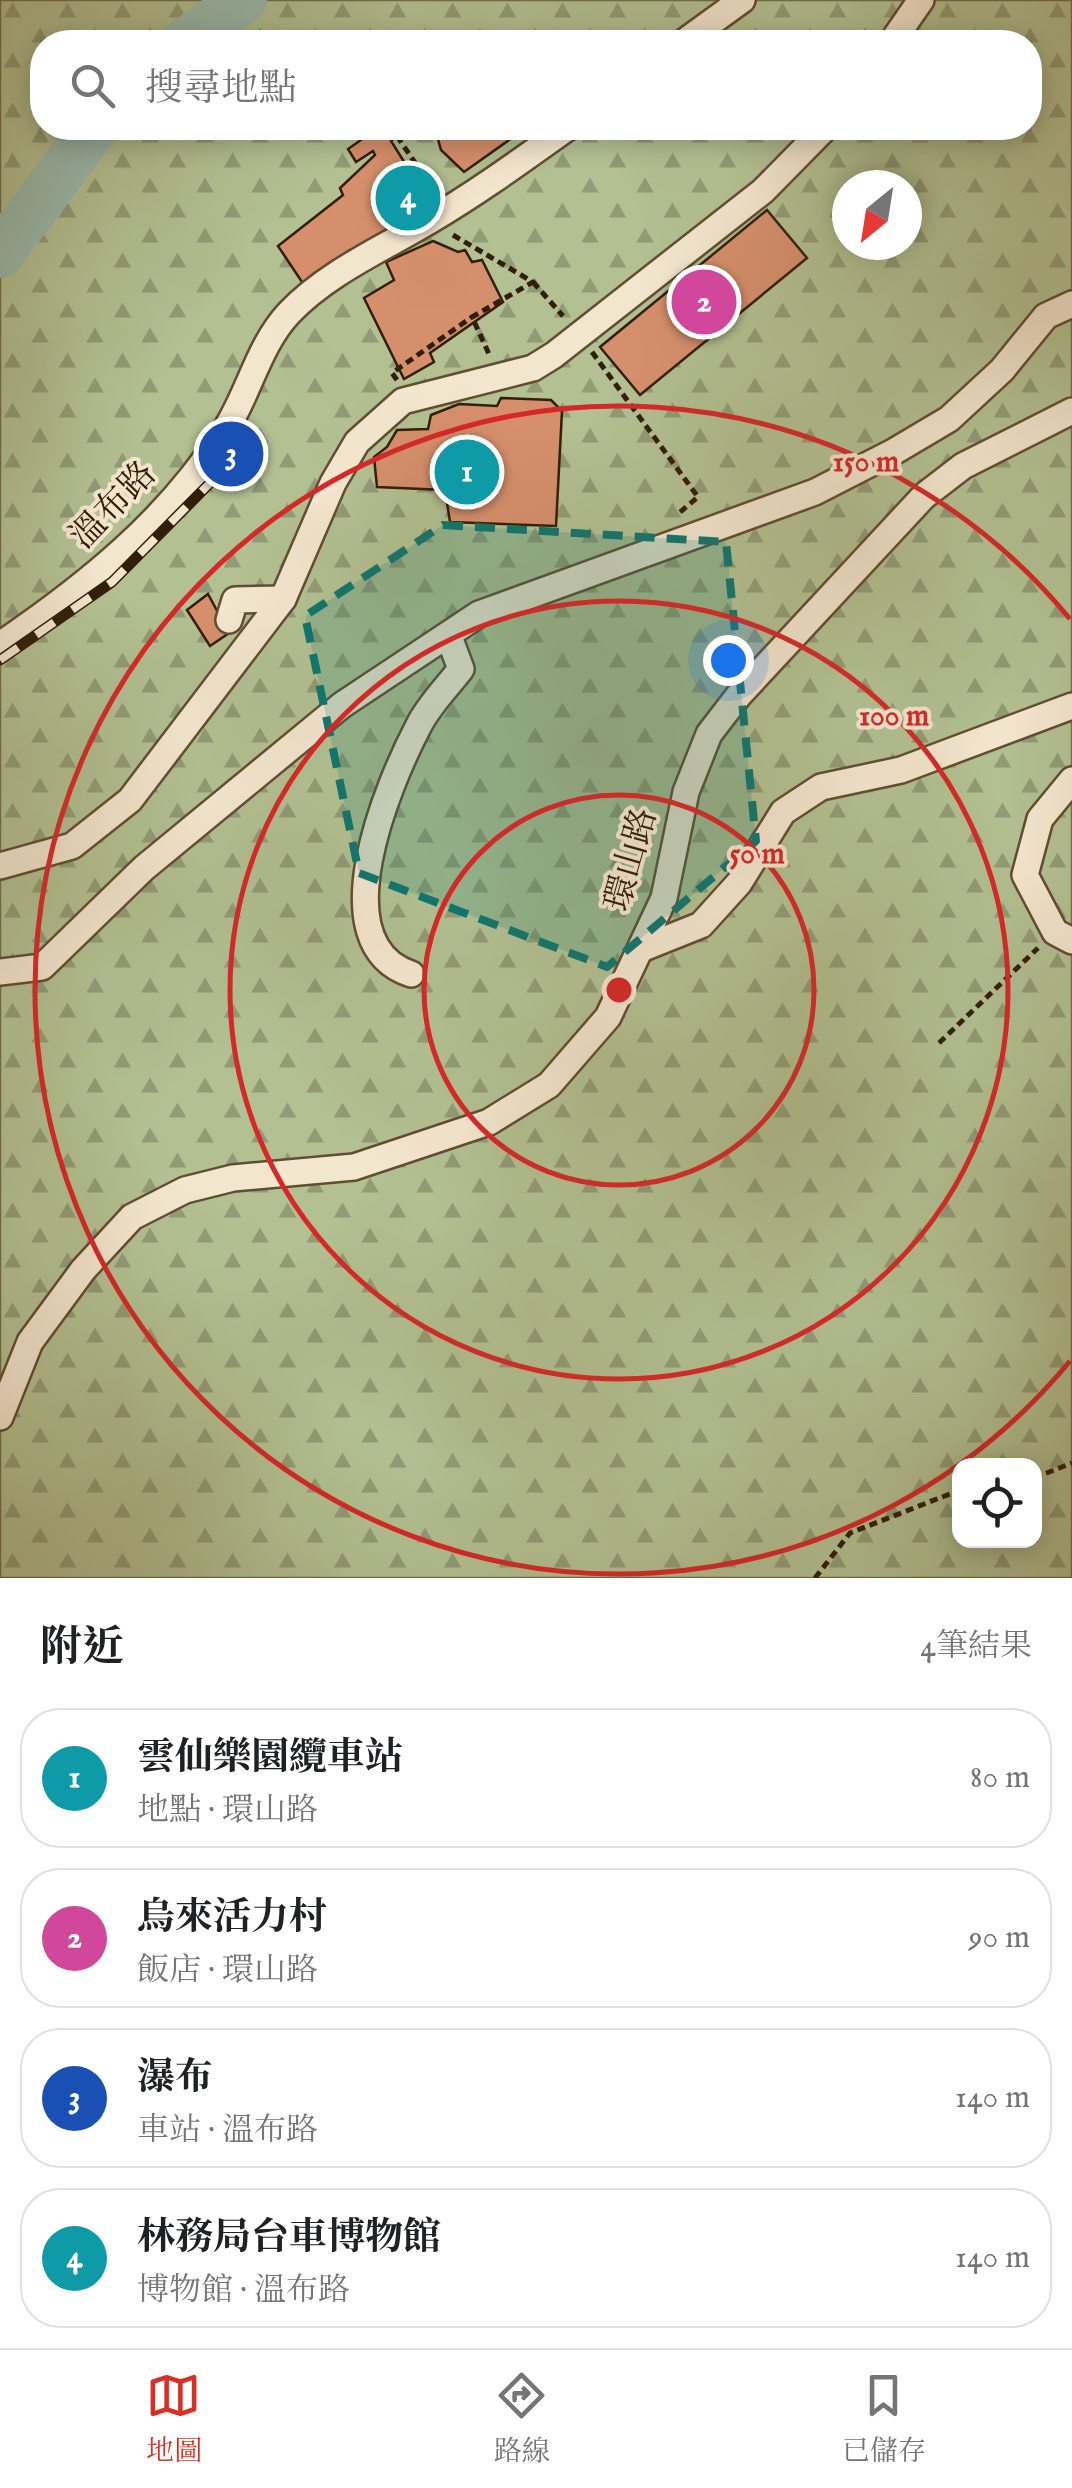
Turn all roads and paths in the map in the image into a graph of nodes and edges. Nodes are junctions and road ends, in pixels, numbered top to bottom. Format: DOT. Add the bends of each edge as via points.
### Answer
graph roads {
  1 [pos="742,0"];
  2 [pos="921,0"];
  3 [pos="701,30"];
  4 [pos="900,30"];
  5 [pos="400,140"];
  6 [pos="549,140"];
  7 [pos="813,140"];
  8 [pos="438,216"];
  9 [pos="533,282"];
  10 [pos="1072,304"];
  11 [pos="472,317"];
  12 [pos="580,335"];
  13 [pos="499,375"];
  14 [pos="410,399"];
  15 [pos="1072,412"];
  16 [pos="658,550"];
  17 [pos="283,599"];
  18 [pos="229,620"];
  19 [pos="450,637"];
  20 [pos="0,646"];
  21 [pos="1072,706"];
  22 [pos="1072,780"];
  23 [pos="0,866"];
  24 [pos="1063,936"];
  25 [pos="641,948"];
  26 [pos="0,972"];
  27 [pos="411,974"];
  28 [pos="939,1043"];
  29 [pos="0,1416"];
  30 [pos="1072,1464"];
  31 [pos="1042,1475"];
  32 [pos="952,1493"];
  33 [pos="815,1578"];
  1 -- 3 [label="street"];
  2 -- 4 [label="street"];
  5 -- 8 [label="path"];
  6 -- 8 [label="street, 溫布路"];
  7 -- 12 [label="street" via="763,190"];
  8 -- 9 [label="path"];
  8 -- 20 [label="street, 溫布路" via="340,274 288,314 202,464 112,563"];
  9 -- 11 [label="path"];
  9 -- 12 [label="path"];
  10 -- 16 [label="street" via="1046,316 949,420 815,492"];
  11 -- 13 [label="path"];
  11 -- 14 [label="path" via="392,373"];
  12 -- 13 [label="street" via="533,368"];
  12 -- 16 [label="path" via="698,497 655,534"];
  13 -- 14 [label="street"];
  14 -- 17 [label="street" via="357,442"];
  15 -- 25 [label="street, 環山路" via="963,466 924,496 739,695 709,734 686,792 664,898"];
  16 -- 19 [label="street" via="478,614"];
  17 -- 18 [label="street" via="235,600"];
  17 -- 23 [label="street" via="130,800 72,846"];
  19 -- 26 [label="street" via="342,704 144,868 42,967"];
  19 -- 27 [label="street" via="460,669 421,721 393,779 363,910 367,937 393,968"];
  21 -- 25 [label="street" via="901,770 821,787 783,812 740,883 701,925"];
  22 -- 24 [label="street" via="1040,818 1025,876"];
  24 -- 28 [label="path"];
  25 -- 29 [label="street, 環山路" via="608,1017 548,1085 488,1122 354,1168 233,1178 186,1190 132,1217 30,1342"];
  30 -- 31 [label="path"];
  32 -- 33 [label="path" via="850,1533"];
}
